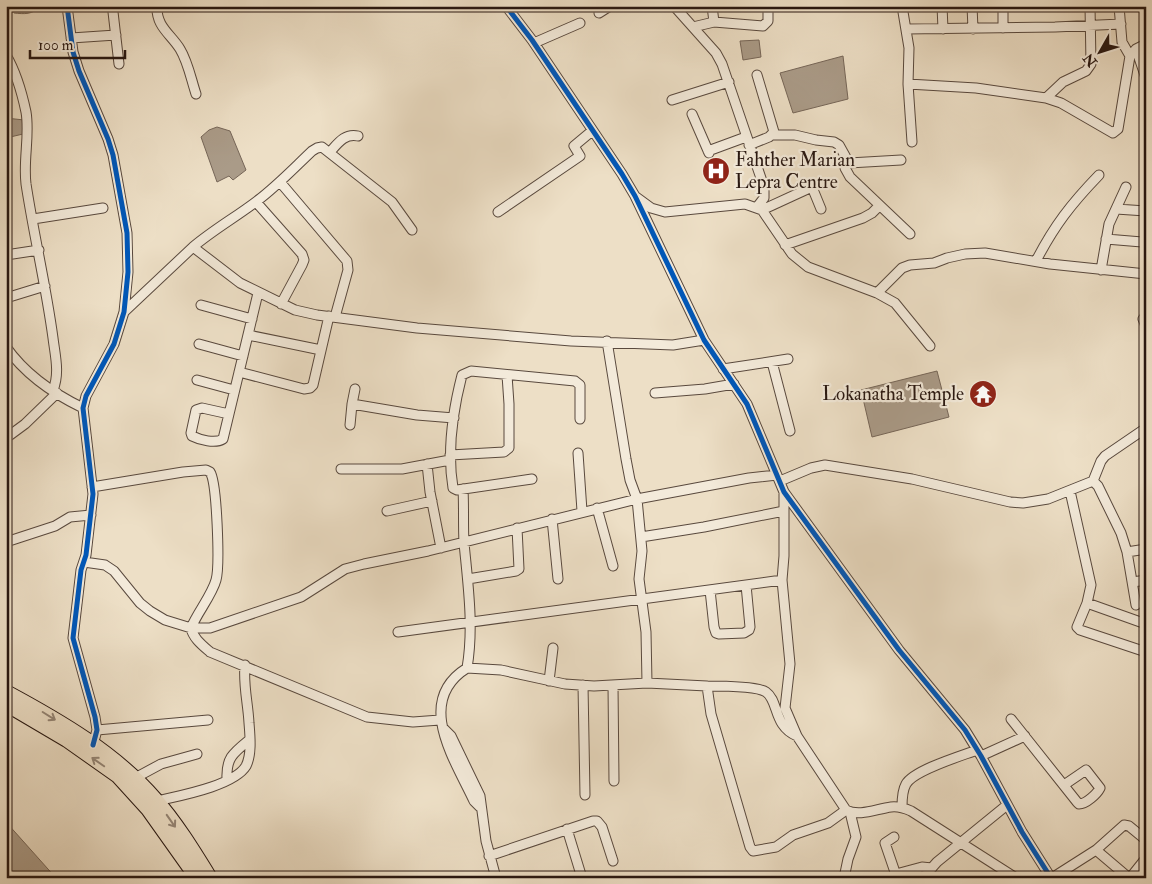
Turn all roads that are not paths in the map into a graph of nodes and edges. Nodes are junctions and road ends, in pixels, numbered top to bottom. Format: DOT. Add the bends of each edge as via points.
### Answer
graph roads {
  1 [pos="67,6"];
  2 [pos="156,6"];
  3 [pos="506,6"];
  4 [pos="610,6"];
  5 [pos="674,6"];
  6 [pos="712,6"];
  7 [pos="768,6"];
  8 [pos="902,6"];
  9 [pos="942,6"];
  10 [pos="972,6"];
  11 [pos="1003,6"];
  12 [pos="1090,6"];
  13 [pos="1144,6"];
  14 [pos="1122,7"];
  15 [pos="113,12"];
  16 [pos="599,13"];
  17 [pos="1146,16"];
  18 [pos="714,22"];
  19 [pos="580,23"];
  20 [pos="1121,24"];
  21 [pos="1092,26"];
  22 [pos="693,27"];
  23 [pos="1003,28"];
  24 [pos="906,29"];
  25 [pos="943,29"];
  26 [pos="973,29"];
  27 [pos="116,35"];
  28 [pos="71,38"];
  29 [pos="534,43"];
  30 [pos="1146,44"];
  31 [pos="1133,53"];
  32 [pos="6,55"];
  33 [pos="120,64"];
  34 [pos="757,75"];
  35 [pos="1146,78"];
  36 [pos="729,82"];
  37 [pos="908,84"];
  38 [pos="196,94"];
  39 [pos="1046,98"];
  40 [pos="672,100"];
  41 [pos="692,114"];
  42 [pos="592,132"];
  43 [pos="772,135"];
  44 [pos="358,136"];
  45 [pos="747,141"];
  46 [pos="912,142"];
  47 [pos="330,152"];
  48 [pos="901,160"];
  49 [pos="849,163"];
  50 [pos="1098,175"];
  51 [pos="280,182"];
  52 [pos="1126,187"];
  53 [pos="634,196"];
  54 [pos="256,202"];
  55 [pos="879,206"];
  56 [pos="104,208"];
  57 [pos="759,209"];
  58 [pos="821,209"];
  59 [pos="1116,209"];
  60 [pos="1146,211"];
  61 [pos="498,212"];
  62 [pos="33,219"];
  63 [pos="412,230"];
  64 [pos="910,234"];
  65 [pos="1106,239"];
  66 [pos="1142,242"];
  67 [pos="785,245"];
  68 [pos="193,247"];
  69 [pos="38,250"];
  70 [pos="6,255"];
  71 [pos="1036,261"];
  72 [pos="1101,270"];
  73 [pos="1146,274"];
  74 [pos="45,286"];
  75 [pos="258,293"];
  76 [pos="877,293"];
  77 [pos="6,298"];
  78 [pos="281,304"];
  79 [pos="201,305"];
  80 [pos="124,312"];
  81 [pos="1146,315"];
  82 [pos="332,317"];
  83 [pos="252,319"];
  84 [pos="1146,326"];
  85 [pos="248,335"];
  86 [pos="704,340"];
  87 [pos="607,341"];
  88 [pos="199,344"];
  89 [pos="930,346"];
  90 [pos="321,350"];
  91 [pos="8,353"];
  92 [pos="243,356"];
  93 [pos="788,359"];
  94 [pos="772,362"];
  95 [pos="723,369"];
  96 [pos="239,372"];
  97 [pos="507,375"];
  98 [pos="198,380"];
  99 [pos="734,384"];
  100 [pos="355,389"];
  101 [pos="234,390"];
  102 [pos="55,392"];
  103 [pos="655,393"];
  104 [pos="352,404"];
  105 [pos="83,408"];
  106 [pos="229,414"];
  107 [pos="454,418"];
  108 [pos="580,419"];
  109 [pos="350,425"];
  110 [pos="1146,428"];
  111 [pos="790,431"];
  112 [pos="6,438"];
  113 [pos="578,453"];
  114 [pos="450,457"];
  115 [pos="427,464"];
  116 [pos="341,469"];
  117 [pos="778,478"];
  118 [pos="532,479"];
  119 [pos="1093,481"];
  120 [pos="92,487"];
  121 [pos="463,489"];
  122 [pos="1070,491"];
  123 [pos="784,492"];
  124 [pos="637,499"];
  125 [pos="432,501"];
  126 [pos="597,508"];
  127 [pos="387,511"];
  128 [pos="582,511"];
  129 [pos="784,511"];
  130 [pos="91,515"];
  131 [pos="552,519"];
  132 [pos="517,528"];
  133 [pos="641,537"];
  134 [pos="6,542"];
  135 [pos="464,542"];
  136 [pos="441,548"];
  137 [pos="1146,549"];
  138 [pos="1128,552"];
  139 [pos="84,562"];
  140 [pos="613,566"];
  141 [pos="468,579"];
  142 [pos="558,579"];
  143 [pos="782,580"];
  144 [pos="1146,580"];
  145 [pos="1133,582"];
  146 [pos="746,585"];
  147 [pos="710,590"];
  148 [pos="642,599"];
  149 [pos="1087,602"];
  150 [pos="1136,604"];
  151 [pos="470,622"];
  152 [pos="1146,624"];
  153 [pos="191,628"];
  154 [pos="398,632"];
  155 [pos="553,648"];
  156 [pos="1146,652"];
  157 [pos="245,666"];
  158 [pos="467,668"];
  159 [pos="549,681"];
  160 [pos="647,683"];
  161 [pos="583,685"];
  162 [pos="613,685"];
  163 [pos="708,686"];
  164 [pos="6,692"];
  165 [pos="6,704"];
  166 [pos="1012,719"];
  167 [pos="208,720"];
  168 [pos="441,724"];
  169 [pos="97,730"];
  170 [pos="797,736"];
  171 [pos="1025,736"];
  172 [pos="249,740"];
  173 [pos="93,745"];
  174 [pos="979,753"];
  175 [pos="198,754"];
  176 [pos="135,778"];
  177 [pos="227,780"];
  178 [pos="614,781"];
  179 [pos="1064,785"];
  180 [pos="585,795"];
  181 [pos="157,801"];
  182 [pos="1007,805"];
  183 [pos="902,807"];
  184 [pos="848,811"];
  185 [pos="567,829"];
  186 [pos="894,837"];
  187 [pos="1146,840"];
  188 [pos="962,842"];
  189 [pos="1096,850"];
  190 [pos="489,856"];
  191 [pos="1146,858"];
  192 [pos="613,861"];
  193 [pos="932,868"];
  194 [pos="896,876"];
  195 [pos="197,878"];
  196 [pos="210,878"];
  197 [pos="496,878"];
  198 [pos="582,878"];
  199 [pos="844,878"];
  200 [pos="925,878"];
  201 [pos="1016,878"];
  202 [pos="1051,878"];
  203 [pos="1129,878"];
  1 -- 28 [label="street"];
  2 -- 38 [label="street" via="160,25 181,50"];
  3 -- 29 [label="street"];
  4 -- 16 [label="street"];
  5 -- 22 [label="street"];
  6 -- 18 [label="street"];
  7 -- 18 [label="street" via="766,25"];
  8 -- 24 [label="street"];
  9 -- 25 [label="street"];
  10 -- 26 [label="street"];
  11 -- 23 [label="street"];
  12 -- 21 [label="street"];
  13 -- 17 [label="street"];
  14 -- 20 [label="street"];
  15 -- 27 [label="street"];
  18 -- 22 [label="street"];
  19 -- 29 [label="street"];
  20 -- 21 [label="street"];
  20 -- 31 [label="street" via="1122,42"];
  21 -- 23 [label="street"];
  21 -- 39 [label="street" via="1089,68 1063,82"];
  22 -- 36 [label="street" via="716,54"];
  23 -- 26 [label="street"];
  24 -- 25 [label="street"];
  24 -- 37 [label="street"];
  25 -- 26 [label="street"];
  27 -- 28 [label="street"];
  27 -- 33 [label="street"];
  28 -- 80 [label="street" via="79,71 108,139 125,217 128,272"];
  29 -- 42 [label="street"];
  30 -- 31 [label="street"];
  31 -- 35 [label="street"];
  31 -- 39 [label="street" via="1116,132 1110,132 1061,103"];
  32 -- 62 [label="street" via="14,70 27,119 26,182"];
  34 -- 43 [label="street" via="774,129"];
  36 -- 40 [label="street"];
  36 -- 45 [label="street"];
  37 -- 39 [label="street" via="976,88"];
  37 -- 46 [label="street"];
  41 -- 45 [label="street" via="708,152"];
  42 -- 53 [label="street"];
  42 -- 61 [label="street" via="574,146 580,156"];
  43 -- 45 [label="street"];
  43 -- 49 [label="street" via="795,135 834,142"];
  44 -- 47 [label="street" via="351,134 344,138"];
  45 -- 57 [label="street" via="764,187"];
  47 -- 51 [label="street" via="322,146 317,148"];
  47 -- 63 [label="street" via="392,202"];
  48 -- 49 [label="street"];
  49 -- 55 [label="street" via="845,168 847,173"];
  50 -- 71 [label="street" via="1056,224"];
  51 -- 54 [label="street"];
  51 -- 82 [label="street" via="347,261 348,270"];
  52 -- 59 [label="street"];
  53 -- 57 [label="street" via="651,208 665,212 745,204"];
  53 -- 86 [label="street"];
  54 -- 68 [label="street"];
  54 -- 78 [label="street" via="304,260"];
  55 -- 64 [label="street"];
  55 -- 67 [label="street" via="863,218"];
  56 -- 62 [label="street"];
  57 -- 58 [label="street" via="812,187"];
  57 -- 67 [label="street"];
  59 -- 60 [label="street"];
  59 -- 65 [label="street"];
  62 -- 69 [label="street"];
  65 -- 66 [label="street"];
  65 -- 72 [label="street"];
  67 -- 76 [label="street" via="808,267"];
  68 -- 75 [label="street" via="240,284"];
  68 -- 80 [label="street"];
  69 -- 70 [label="street"];
  69 -- 74 [label="street"];
  71 -- 72 [label="street"];
  71 -- 76 [label="street" via="985,253 910,265 902,268"];
  72 -- 73 [label="street"];
  74 -- 77 [label="street"];
  74 -- 102 [label="street" via="57,368"];
  75 -- 78 [label="street"];
  75 -- 83 [label="street"];
  76 -- 89 [label="street" via="895,303"];
  78 -- 82 [label="street"];
  79 -- 83 [label="street"];
  80 -- 105 [label="street" via="114,344 86,396"];
  81 -- 84 [label="street" via="1143,319"];
  82 -- 87 [label="street" via="417,328"];
  82 -- 90 [label="street"];
  83 -- 85 [label="street"];
  85 -- 90 [label="street"];
  85 -- 92 [label="street"];
  86 -- 87 [label="street" via="673,345"];
  86 -- 95 [label="street"];
  87 -- 124 [label="street" via="626,460"];
  88 -- 92 [label="street"];
  90 -- 96 [label="street" via="313,385 307,389"];
  91 -- 102 [label="street"];
  92 -- 96 [label="street"];
  93 -- 94 [label="street"];
  94 -- 95 [label="street"];
  94 -- 111 [label="street"];
  95 -- 99 [label="street"];
  96 -- 101 [label="street"];
  97 -- 107 [label="street" via="464,373"];
  97 -- 108 [label="street" via="578,383"];
  97 -- 114 [label="street" via="508,448 504,452"];
  98 -- 101 [label="street"];
  99 -- 103 [label="street"];
  99 -- 117 [label="street" via="747,404"];
  100 -- 104 [label="street"];
  101 -- 106 [label="street"];
  102 -- 105 [label="street"];
  102 -- 112 [label="street" via="25,424"];
  104 -- 107 [label="street"];
  104 -- 109 [label="street"];
  105 -- 120 [label="street"];
  106 -- 106 [label="street" via="202,408 196,410 192,436 220,441"];
  107 -- 114 [label="street"];
  110 -- 119 [label="street" via="1105,456"];
  113 -- 128 [label="street"];
  114 -- 115 [label="street"];
  114 -- 121 [label="street" via="453,488"];
  115 -- 116 [label="street" via="402,469"];
  115 -- 125 [label="street"];
  117 -- 122 [label="street" via="825,465 912,479 1010,502 1048,499"];
  117 -- 123 [label="street"];
  117 -- 124 [label="street" via="749,478"];
  118 -- 121 [label="street"];
  119 -- 122 [label="street"];
  119 -- 138 [label="street"];
  120 -- 130 [label="street"];
  120 -- 153 [label="street" via="183,472 206,470 212,474 218,570 213,588"];
  121 -- 135 [label="street"];
  122 -- 149 [label="street" via="1091,585"];
  123 -- 129 [label="street"];
  123 -- 174 [label="street"];
  124 -- 126 [label="street"];
  124 -- 133 [label="street"];
  125 -- 127 [label="street"];
  125 -- 136 [label="street"];
  126 -- 128 [label="street"];
  126 -- 140 [label="street"];
  128 -- 131 [label="street"];
  129 -- 133 [label="street"];
  129 -- 143 [label="street"];
  130 -- 134 [label="street" via="70,517 55,526"];
  130 -- 139 [label="street"];
  131 -- 132 [label="street"];
  131 -- 142 [label="street"];
  132 -- 135 [label="street"];
  132 -- 141 [label="street" via="520,569"];
  133 -- 148 [label="street" via="639,579"];
  135 -- 136 [label="street"];
  135 -- 141 [label="street"];
  136 -- 153 [label="street" via="345,569 301,597 215,626"];
  137 -- 138 [label="street"];
  138 -- 145 [label="street"];
  139 -- 153 [label="street" via="105,565 150,611"];
  139 -- 169 [label="street" via="73,638"];
  141 -- 151 [label="street"];
  143 -- 146 [label="street"];
  143 -- 170 [label="street" via="790,664 785,708"];
  144 -- 145 [label="street"];
  145 -- 150 [label="street"];
  146 -- 147 [label="street"];
  146 -- 147 [label="street" via="750,627 744,633 716,633"];
  147 -- 148 [label="street"];
  148 -- 151 [label="street"];
  148 -- 160 [label="street"];
  149 -- 152 [label="street"];
  149 -- 156 [label="street" via="1078,628"];
  151 -- 154 [label="street"];
  151 -- 158 [label="street"];
  153 -- 157 [label="street" via="210,652"];
  155 -- 159 [label="street"];
  157 -- 168 [label="street" via="367,716"];
  157 -- 172 [label="street"];
  158 -- 159 [label="street" via="502,670"];
  158 -- 168 [label="street" via="457,674 444,694"];
  159 -- 161 [label="street"];
  160 -- 162 [label="street"];
  160 -- 163 [label="street"];
  161 -- 162 [label="street"];
  161 -- 180 [label="street"];
  162 -- 178 [label="street"];
  163 -- 170 [label="street" via="764,691 784,727"];
  163 -- 184 [label="street" via="710,714 751,849 756,852 776,847 793,835 828,823"];
  164 -- 173 [label="highway, one-way"];
  195 -- 165 [label="highway, one-way" via="148,808 118,776 67,740"];
  166 -- 171 [label="street"];
  167 -- 169 [label="street"];
  168 -- 190 [label="street" via="451,736 480,796"];
  169 -- 173 [label="street"];
  170 -- 184 [label="street"];
  171 -- 174 [label="street"];
  171 -- 179 [label="street"];
  172 -- 177 [label="street" via="233,753"];
  172 -- 177 [label="street" via="245,766"];
  173 -- 176 [label="highway"];
  174 -- 182 [label="street"];
  174 -- 183 [label="street" via="912,778 905,786"];
  175 -- 176 [label="street" via="161,764"];
  176 -- 181 [label="highway"];
  177 -- 181 [label="street" via="198,792"];
  181 -- 196 [label="highway, one-way"];
  182 -- 188 [label="street"];
  182 -- 202 [label="street"];
  183 -- 184 [label="street" via="860,813"];
  183 -- 188 [label="street" via="921,815"];
  184 -- 199 [label="street" via="856,837"];
  185 -- 190 [label="street"];
  185 -- 192 [label="street" via="597,821"];
  185 -- 198 [label="street"];
  186 -- 194 [label="street" via="885,843"];
  187 -- 189 [label="street" via="1124,825"];
  188 -- 193 [label="street"];
  188 -- 201 [label="street"];
  189 -- 202 [label="street"];
  189 -- 203 [label="street"];
  190 -- 197 [label="street"];
  191 -- 203 [label="street"];
  193 -- 194 [label="street" via="922,867"];
  193 -- 200 [label="street"];
}
